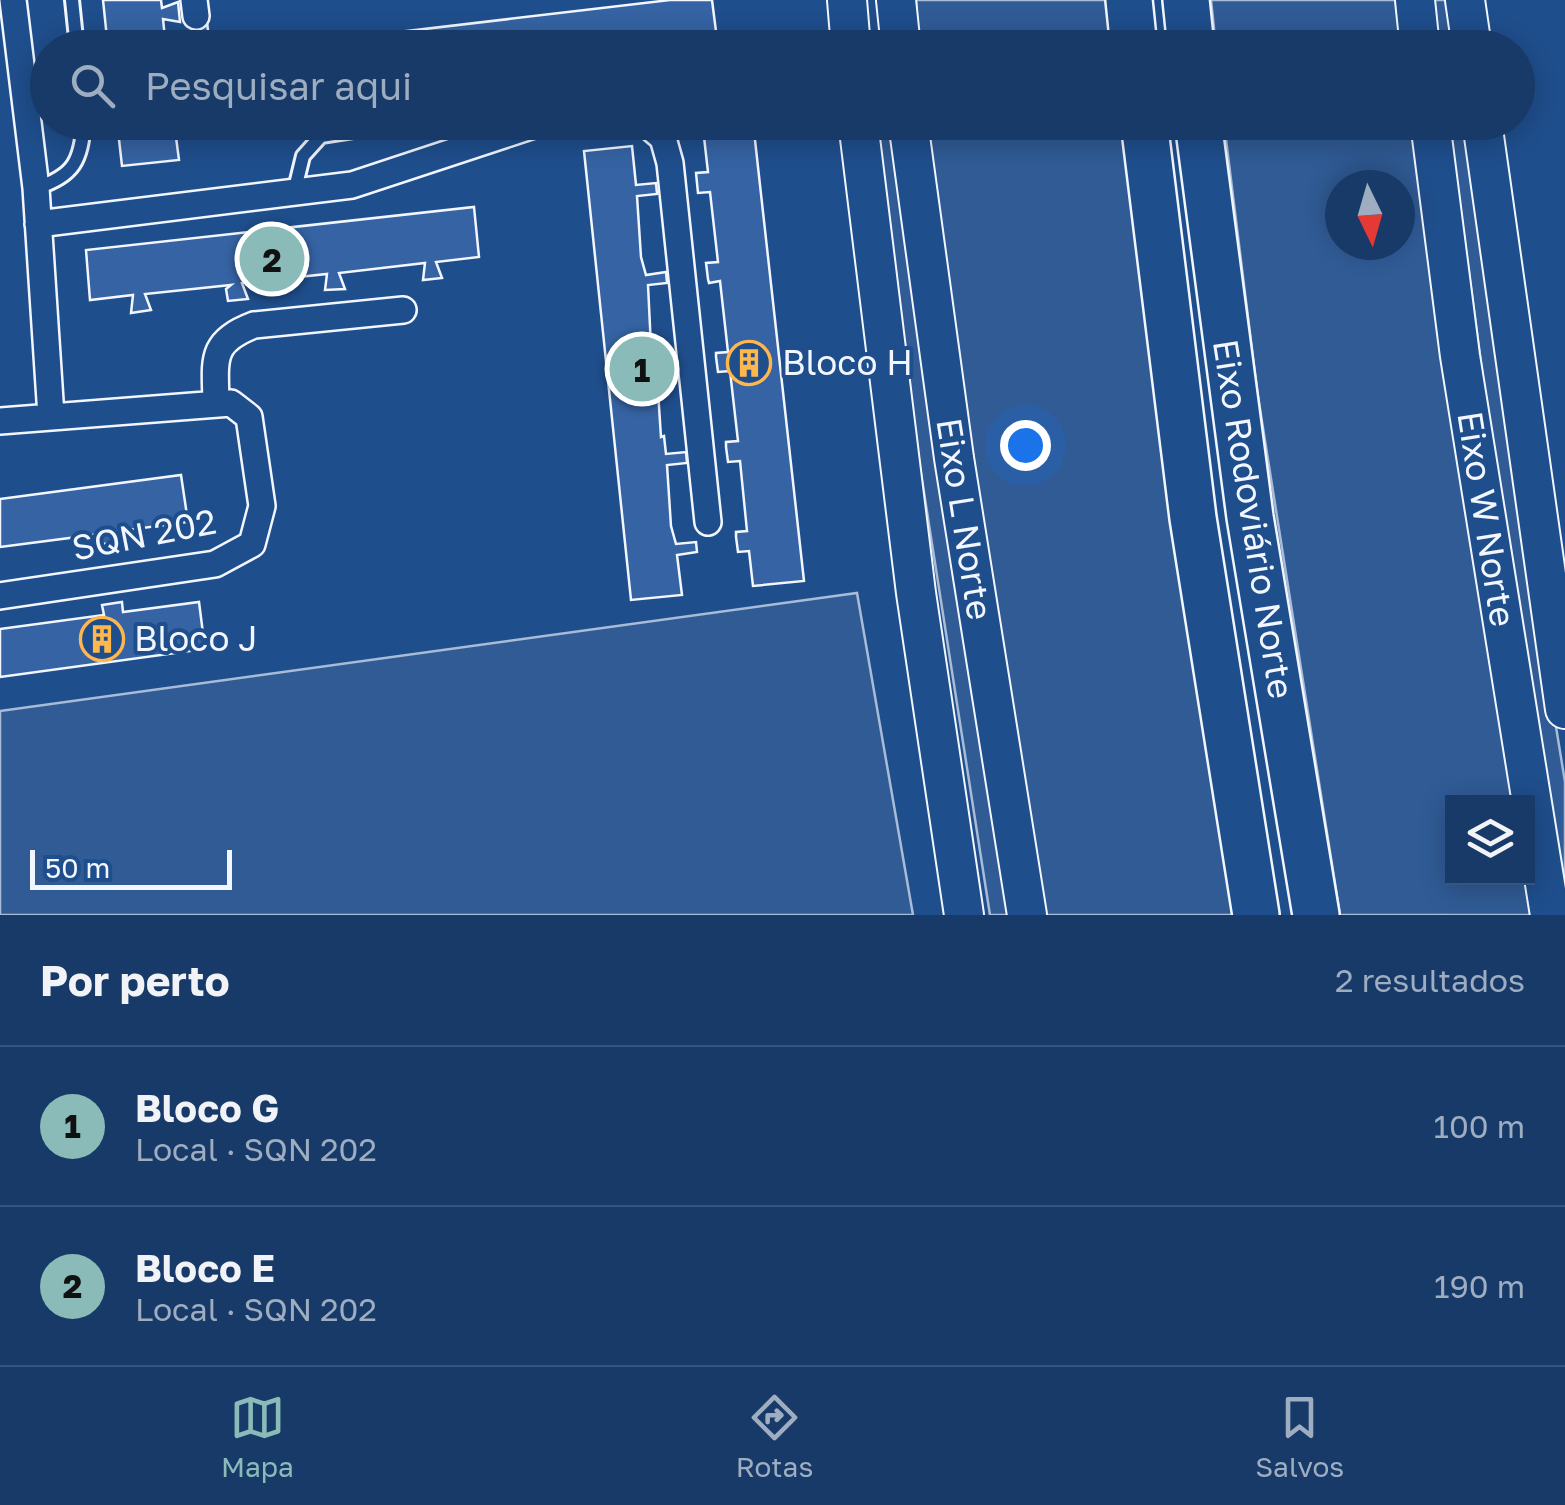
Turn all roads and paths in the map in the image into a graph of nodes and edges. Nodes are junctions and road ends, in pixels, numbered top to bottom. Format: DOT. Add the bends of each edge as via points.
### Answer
graph roads {
  1 [pos="13,0"];
  2 [pos="72,0"];
  3 [pos="847,0"];
  4 [pos="896,0"];
  5 [pos="1129,0"];
  6 [pos="1186,0"];
  7 [pos="1415,0"];
  8 [pos="1465,0"];
  9 [pos="75,30"];
  10 [pos="850,30"];
  11 [pos="898,30"];
  12 [pos="1132,30"];
  13 [pos="1188,30"];
  14 [pos="1418,30"];
  15 [pos="1469,30"];
  16 [pos="30,139"];
  17 [pos="30,140"];
  18 [pos="81,140"];
  19 [pos="317,140"];
  20 [pos="483,140"];
  21 [pos="663,140"];
  22 [pos="860,140"];
  23 [pos="910,140"];
  24 [pos="1146,140"];
  25 [pos="1200,140"];
  26 [pos="1432,140"];
  27 [pos="1485,140"];
  28 [pos="36,188"];
  29 [pos="294,196"];
  30 [pos="38,224"];
  31 [pos="403,310"];
  32 [pos="216,402"];
  33 [pos="51,416"];
  34 [pos="0,421"];
  35 [pos="708,522"];
  36 [pos="0,596"];
  37 [pos="1565,709"];
  38 [pos="964,915"];
  39 [pos="1027,915"];
  40 [pos="1256,915"];
  41 [pos="1316,915"];
  42 [pos="1550,915"];
  1 -- 16 [label="street"];
  2 -- 9 [label="lane"];
  3 -- 10 [label="main road"];
  4 -- 11 [label="main road"];
  5 -- 12 [label="highway"];
  6 -- 13 [label="highway"];
  7 -- 14 [label="main road"];
  8 -- 15 [label="main road"];
  17 -- 28 [label="street"];
  18 -- 28 [label="lane" via="76,168"];
  19 -- 29 [label="lane" via="303,156"];
  20 -- 29 [label="street" via="391,173"];
  21 -- 35 [label="street"];
  22 -- 38 [label="main road, Eixo L Norte"];
  23 -- 39 [label="main road, Eixo L Norte"];
  24 -- 40 [label="highway, Eixo Rodoviário Norte" via="1193,518"];
  25 -- 41 [label="highway, Eixo Rodoviário Norte" via="1250,517"];
  26 -- 42 [label="main road, Eixo W Norte" via="1460,356"];
  27 -- 37 [label="main road, Eixo W Norte"];
  28 -- 30 [label="street"];
  29 -- 30 [label="street"];
  30 -- 33 [label="street"];
  31 -- 32 [label="street" via="254,324 232,333 215,362"];
  32 -- 33 [label="street"];
  32 -- 36 [label="street, SQN 202" via="241,407 250,417 262,506 252,544 214,564"];
  33 -- 34 [label="street"];
}
